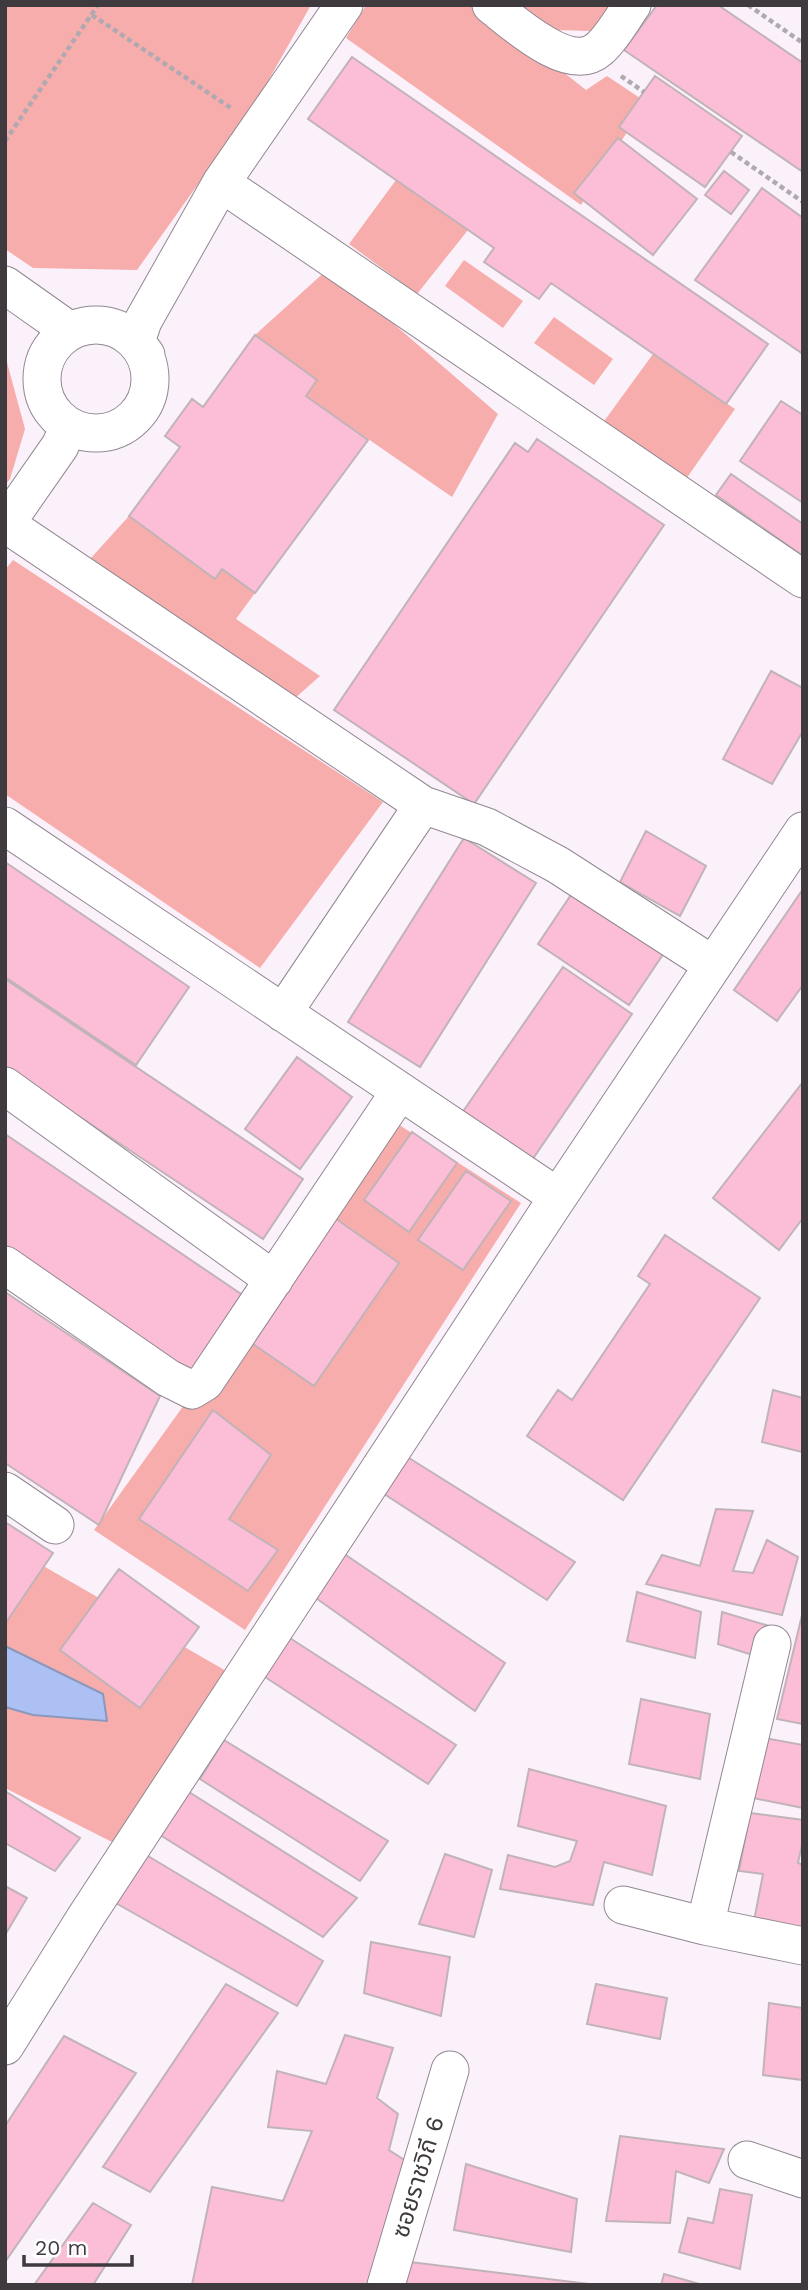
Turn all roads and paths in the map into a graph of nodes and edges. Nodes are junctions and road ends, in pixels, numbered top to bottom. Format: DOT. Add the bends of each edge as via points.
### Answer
graph roads {
  1 [pos="98,5"];
  2 [pos="344,5"];
  3 [pos="491,5"];
  4 [pos="632,5"];
  5 [pos="748,5"];
  6 [pos="92,15"];
  7 [pos="803,43"];
  8 [pos="260,127"];
  9 [pos="5,141"];
  10 [pos="731,152"];
  11 [pos="221,183"];
  12 [pos="803,202"];
  13 [pos="5,285"];
  14 [pos="70,331"];
  15 [pos="136,342"];
  16 [pos="69,426"];
  17 [pos="6,525"];
  18 [pos="803,579"];
  19 [pos="423,805"];
  20 [pos="5,826"];
  21 [pos="803,831"];
  22 [pos="713,965"];
  23 [pos="284,1013"];
  24 [pos="5,1086"];
  25 [pos="400,1091"];
  26 [pos="558,1197"];
  27 [pos="5,1265"];
  28 [pos="274,1279"];
  29 [pos="5,1491"];
  30 [pos="55,1525"];
  31 [pos="772,1644"];
  32 [pos="623,1905"];
  33 [pos="705,1926"];
  34 [pos="803,1945"];
  35 [pos="5,2046"];
  36 [pos="450,2070"];
  37 [pos="747,2160"];
  38 [pos="803,2179"];
  39 [pos="386,2285"];
  1 -- 6 [label="path"];
  2 -- 8 [label="street"];
  3 -- 4 [label="street" via="540,44 576,57 598,50"];
  5 -- 7 [label="path"];
  6 -- 8 [label="path"];
  6 -- 9 [label="path"];
  8 -- 11 [label="street"];
  10 -- 12 [label="path"];
  11 -- 15 [label="street" via="143,321"];
  11 -- 18 [label="street"];
  13 -- 14 [label="street"];
  14 -- 15 [label="street" via="105,325"];
  14 -- 16 [label="street" via="47,355 42,371 47,403"];
  15 -- 16 [label="street" via="146,355 150,389 133,419 103,433"];
  16 -- 17 [label="street"];
  17 -- 19 [label="street"];
  19 -- 22 [label="street" via="487,827 558,865"];
  19 -- 23 [label="street"];
  20 -- 23 [label="street"];
  21 -- 22 [label="street"];
  22 -- 26 [label="street"];
  23 -- 25 [label="street"];
  24 -- 28 [label="street"];
  25 -- 26 [label="street"];
  25 -- 28 [label="street"];
  26 -- 35 [label="street"];
  27 -- 28 [label="street" via="191,1390 205,1382"];
  29 -- 30 [label="street"];
  31 -- 33 [label="street"];
  32 -- 33 [label="street"];
  33 -- 34 [label="street"];
  36 -- 39 [label="street, ซอยราชวิถี 6"];
  37 -- 38 [label="street"];
}
